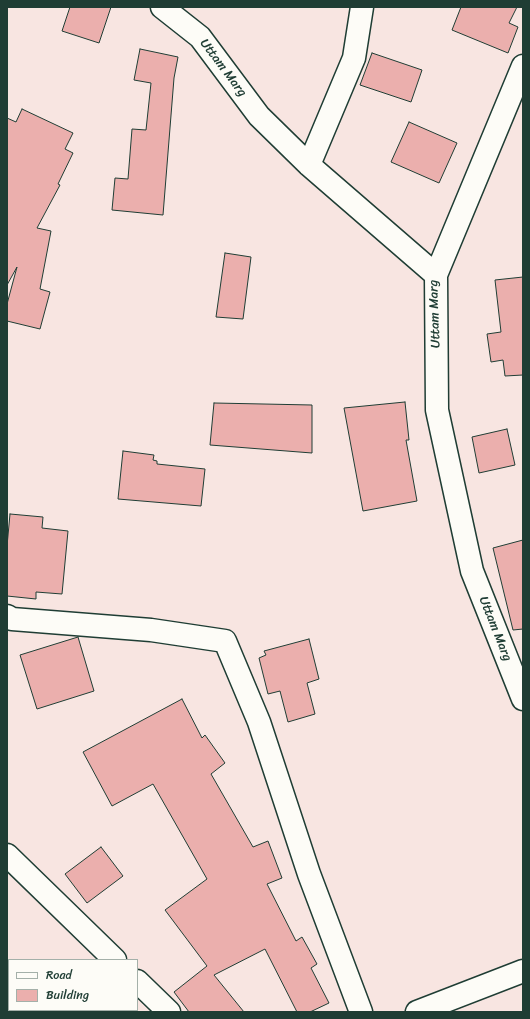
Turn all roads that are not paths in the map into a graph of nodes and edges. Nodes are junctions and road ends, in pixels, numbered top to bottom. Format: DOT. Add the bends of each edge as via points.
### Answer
graph roads {
  1 [pos="162,7"];
  2 [pos="362,7"];
  3 [pos="523,66"];
  4 [pos="309,165"];
  5 [pos="436,275"];
  6 [pos="7,616"];
  7 [pos="523,700"];
  8 [pos="7,855"];
  9 [pos="114,959"];
  10 [pos="523,971"];
  11 [pos="138,982"];
  12 [pos="169,1012"];
  13 [pos="361,1012"];
  14 [pos="417,1012"];
  1 -- 4 [label="street, Uttam Marg" via="200,37 259,116"];
  2 -- 4 [label="street" via="354,58"];
  3 -- 5 [label="street"];
  4 -- 5 [label="street, Uttam Marg"];
  5 -- 7 [label="street, Uttam Marg" via="437,410 472,571"];
  6 -- 13 [label="street" via="12,619 151,630 225,641 259,722 309,874"];
  8 -- 9 [label="street"];
  10 -- 14 [label="street"];
  11 -- 12 [label="street"];
}
